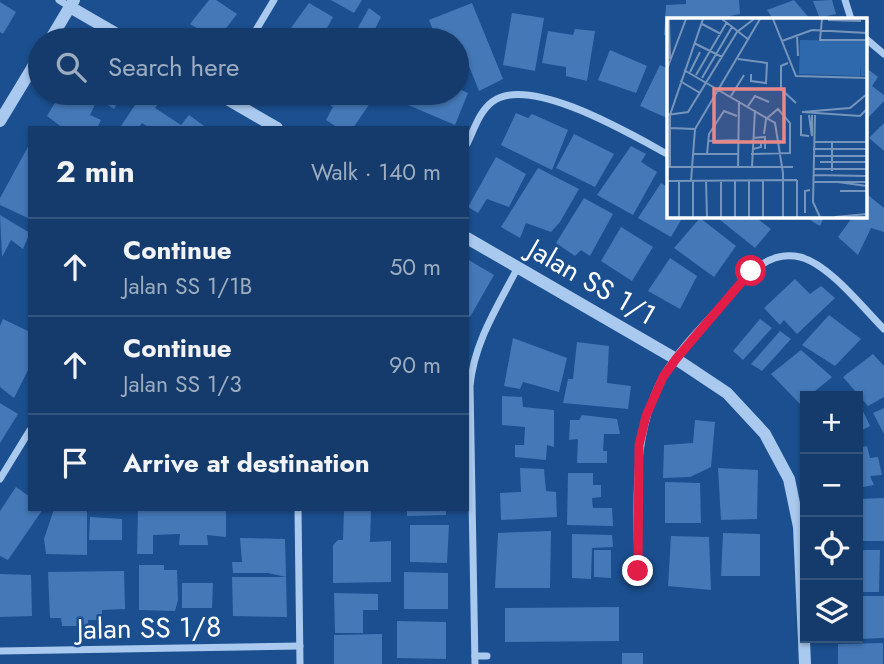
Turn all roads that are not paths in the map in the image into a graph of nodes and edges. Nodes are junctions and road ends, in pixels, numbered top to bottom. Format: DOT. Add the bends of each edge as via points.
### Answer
graph roads {
  1 [pos="274,0"];
  2 [pos="845,0"];
  3 [pos="68,2"];
  4 [pos="850,18"];
  5 [pos="56,28"];
  6 [pos="108,28"];
  7 [pos="257,28"];
  8 [pos="866,39"];
  9 [pos="884,54"];
  10 [pos="28,75"];
  11 [pos="238,105"];
  12 [pos="0,121"];
  13 [pos="274,126"];
  14 [pos="469,140"];
  15 [pos="667,154"];
  16 [pos="469,239"];
  17 [pos="519,267"];
  18 [pos="884,329"];
  19 [pos="676,359"];
  20 [pos="28,436"];
  21 [pos="0,478"];
  22 [pos="298,511"];
  23 [pos="638,571"];
  24 [pos="300,646"];
  25 [pos="0,651"];
  26 [pos="487,656"];
  27 [pos="475,660"];
  28 [pos="300,664"];
  29 [pos="805,664"];
  1 -- 7 [label="street"];
  2 -- 4 [label="street"];
  3 -- 5 [label="street"];
  3 -- 6 [label="street"];
  8 -- 9 [label="street"];
  10 -- 12 [label="street"];
  11 -- 13 [label="street"];
  14 -- 15 [label="street" via="493,101 515,94 546,97"];
  16 -- 17 [label="street, Jalan SS 1/1"];
  17 -- 19 [label="street, Jalan SS 1/1"];
  17 -- 27 [label="street" via="478,344 472,365"];
  18 -- 19 [label="street" via="824,271 803,258 786,255 751,271"];
  19 -- 23 [label="street" via="646,416 639,445"];
  19 -- 29 [label="street, Jalan SS 1/1" via="727,393 765,434 789,479 799,527"];
  20 -- 21 [label="street"];
  22 -- 24 [label="street"];
  24 -- 25 [label="street, Jalan SS 1/8"];
  24 -- 28 [label="street"];
  26 -- 27 [label="street"];
}
